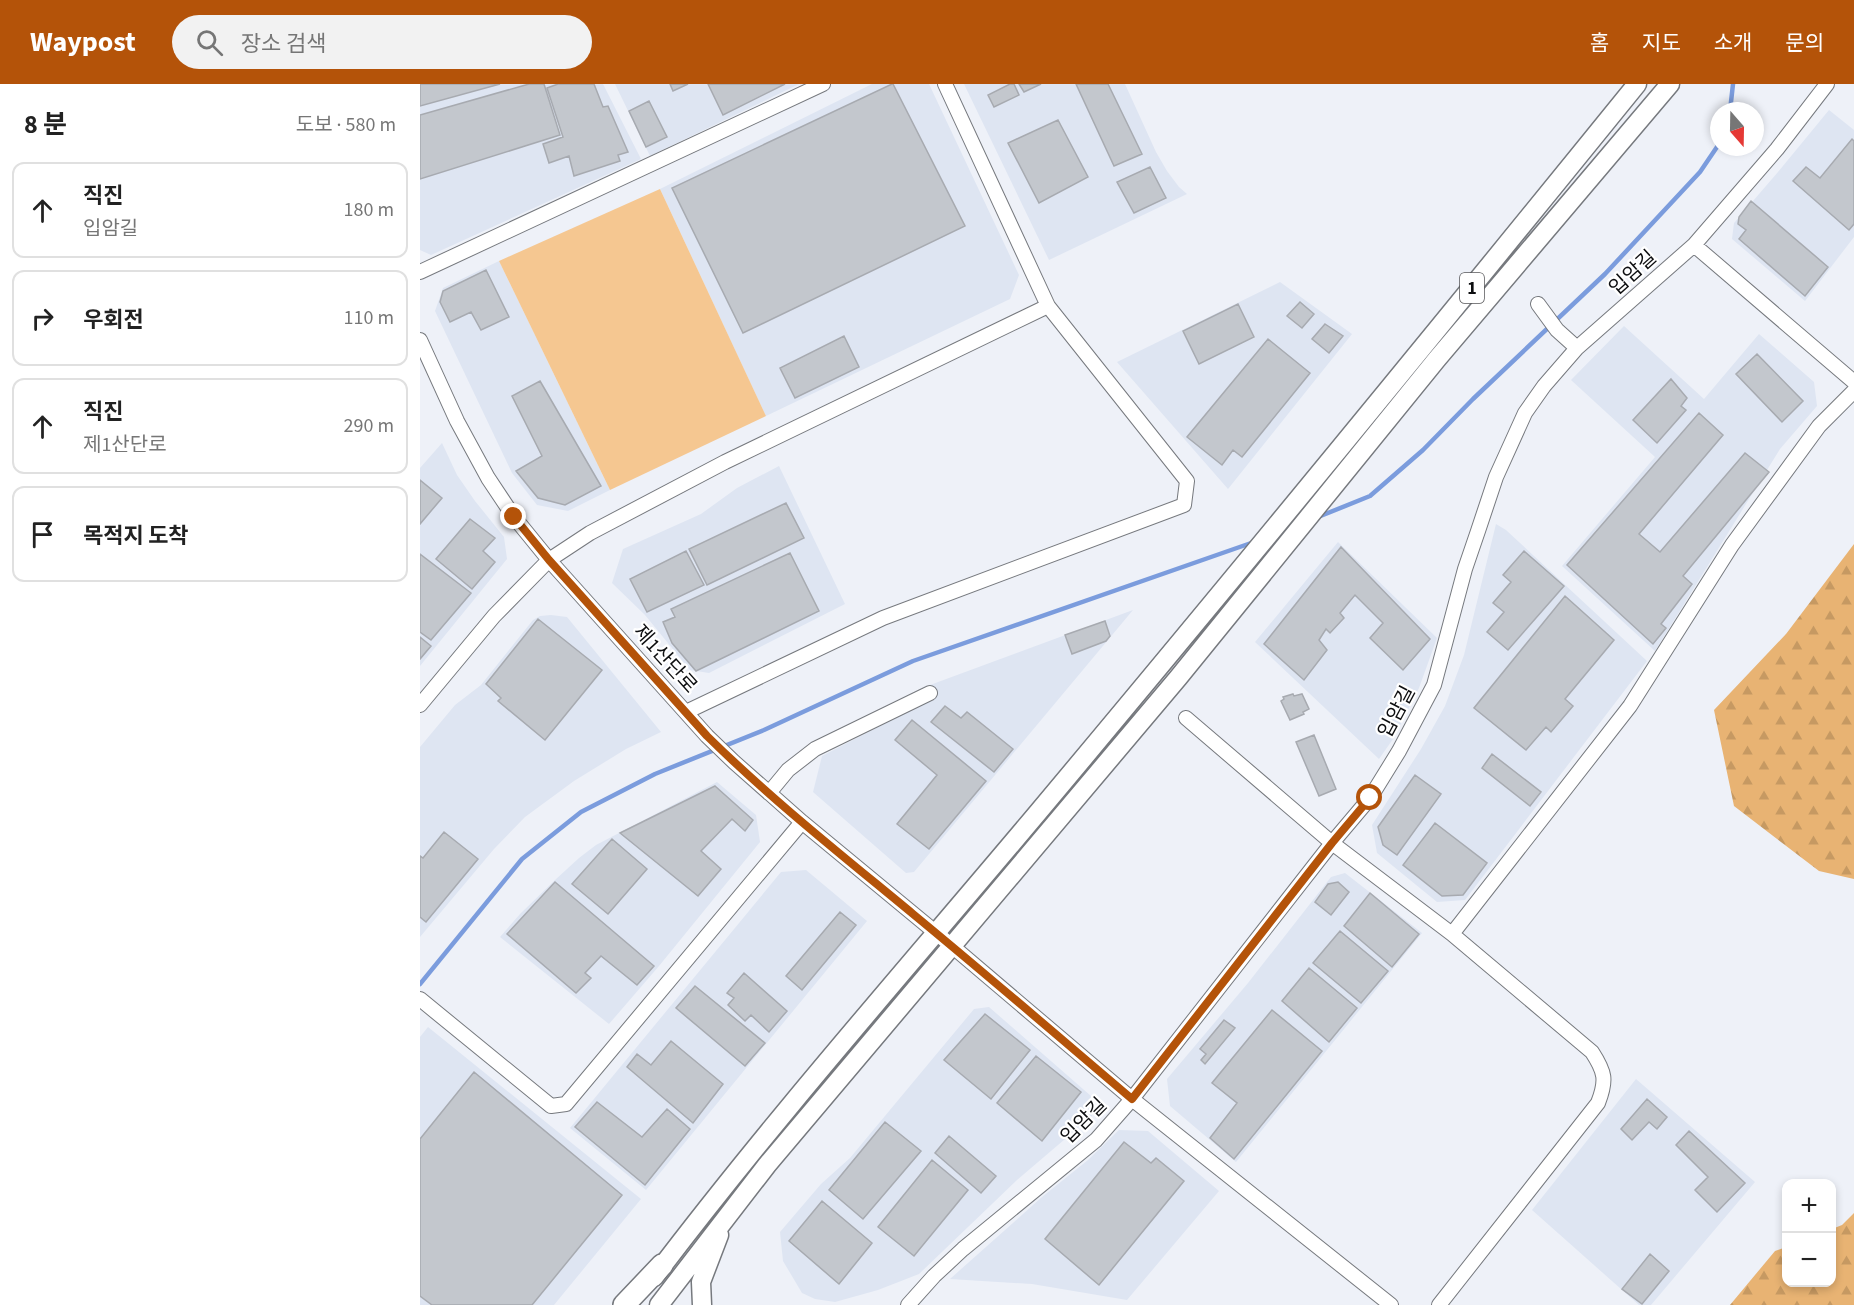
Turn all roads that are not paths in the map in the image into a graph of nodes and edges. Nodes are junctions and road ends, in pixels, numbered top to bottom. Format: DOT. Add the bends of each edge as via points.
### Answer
graph roads {
  1 [pos="823,84"];
  2 [pos="945,84"];
  3 [pos="1637,84"];
  4 [pos="1670,84"];
  5 [pos="1827,84"];
  6 [pos="1694,245"];
  7 [pos="420,272"];
  8 [pos="1538,304"];
  9 [pos="1048,306"];
  10 [pos="420,340"];
  11 [pos="1577,348"];
  12 [pos="1854,382"];
  13 [pos="1854,391"];
  14 [pos="549,560"];
  15 [pos="930,693"];
  16 [pos="420,705"];
  17 [pos="686,712"];
  18 [pos="1186,718"];
  19 [pos="769,793"];
  20 [pos="802,822"];
  21 [pos="1332,843"];
  22 [pos="936,933"];
  23 [pos="1452,934"];
  24 [pos="952,946"];
  25 [pos="425,1002"];
  26 [pos="1132,1099"];
  27 [pos="728,1214"];
  28 [pos="662,1265"];
  29 [pos="624,1305"];
  30 [pos="633,1305"];
  31 [pos="659,1305"];
  32 [pos="702,1305"];
  33 [pos="908,1305"];
  34 [pos="1391,1305"];
  35 [pos="1439,1305"];
  1 -- 7 [label="street"];
  2 -- 9 [label="street"];
  3 -- 22 [label="main road, 1" via="1217,598"];
  4 -- 24 [label="main road, 1" via="1437,359 1178,678"];
  5 -- 6 [label="street, 입암길"];
  6 -- 11 [label="street, 입암길"];
  6 -- 12 [label="street"];
  8 -- 11 [label="street"];
  9 -- 14 [label="street" via="725,462 590,532"];
  9 -- 17 [label="street" via="1187,481 1184,505 883,618"];
  10 -- 14 [label="street, 제1산단로" via="488,478"];
  11 -- 21 [label="street, 입암길" via="1525,413 1503,460 1466,569 1434,685 1370,798"];
  13 -- 23 [label="street" via="1819,426 1732,545 1630,706"];
  14 -- 16 [label="street" via="494,616"];
  14 -- 17 [label="street, 제1산단로"];
  15 -- 19 [label="street" via="815,749"];
  17 -- 19 [label="street, 제1산단로"];
  18 -- 21 [label="street"];
  19 -- 20 [label="street, 제1산단로"];
  20 -- 22 [label="street, 제1산단로"];
  20 -- 25 [label="street" via="566,1104 551,1106"];
  21 -- 23 [label="street"];
  21 -- 26 [label="street, 입암길"];
  22 -- 24 [label="street, 제1산단로"];
  22 -- 28 [label="main road, 1" via="805,1086"];
  23 -- 35 [label="street" via="1592,1052 1602,1068 1604,1088 1598,1103"];
  24 -- 26 [label="street, 제1산단로"];
  24 -- 27 [label="main road, 1"];
  26 -- 33 [label="street, 입암길" via="1096,1140 963,1249"];
  26 -- 34 [label="street, 제1산단로"];
  27 -- 31 [label="main road, 1"];
  27 -- 32 [label="main road" via="701,1282"];
  28 -- 29 [label="highway"];
  28 -- 30 [label="main road, 1"];
}
